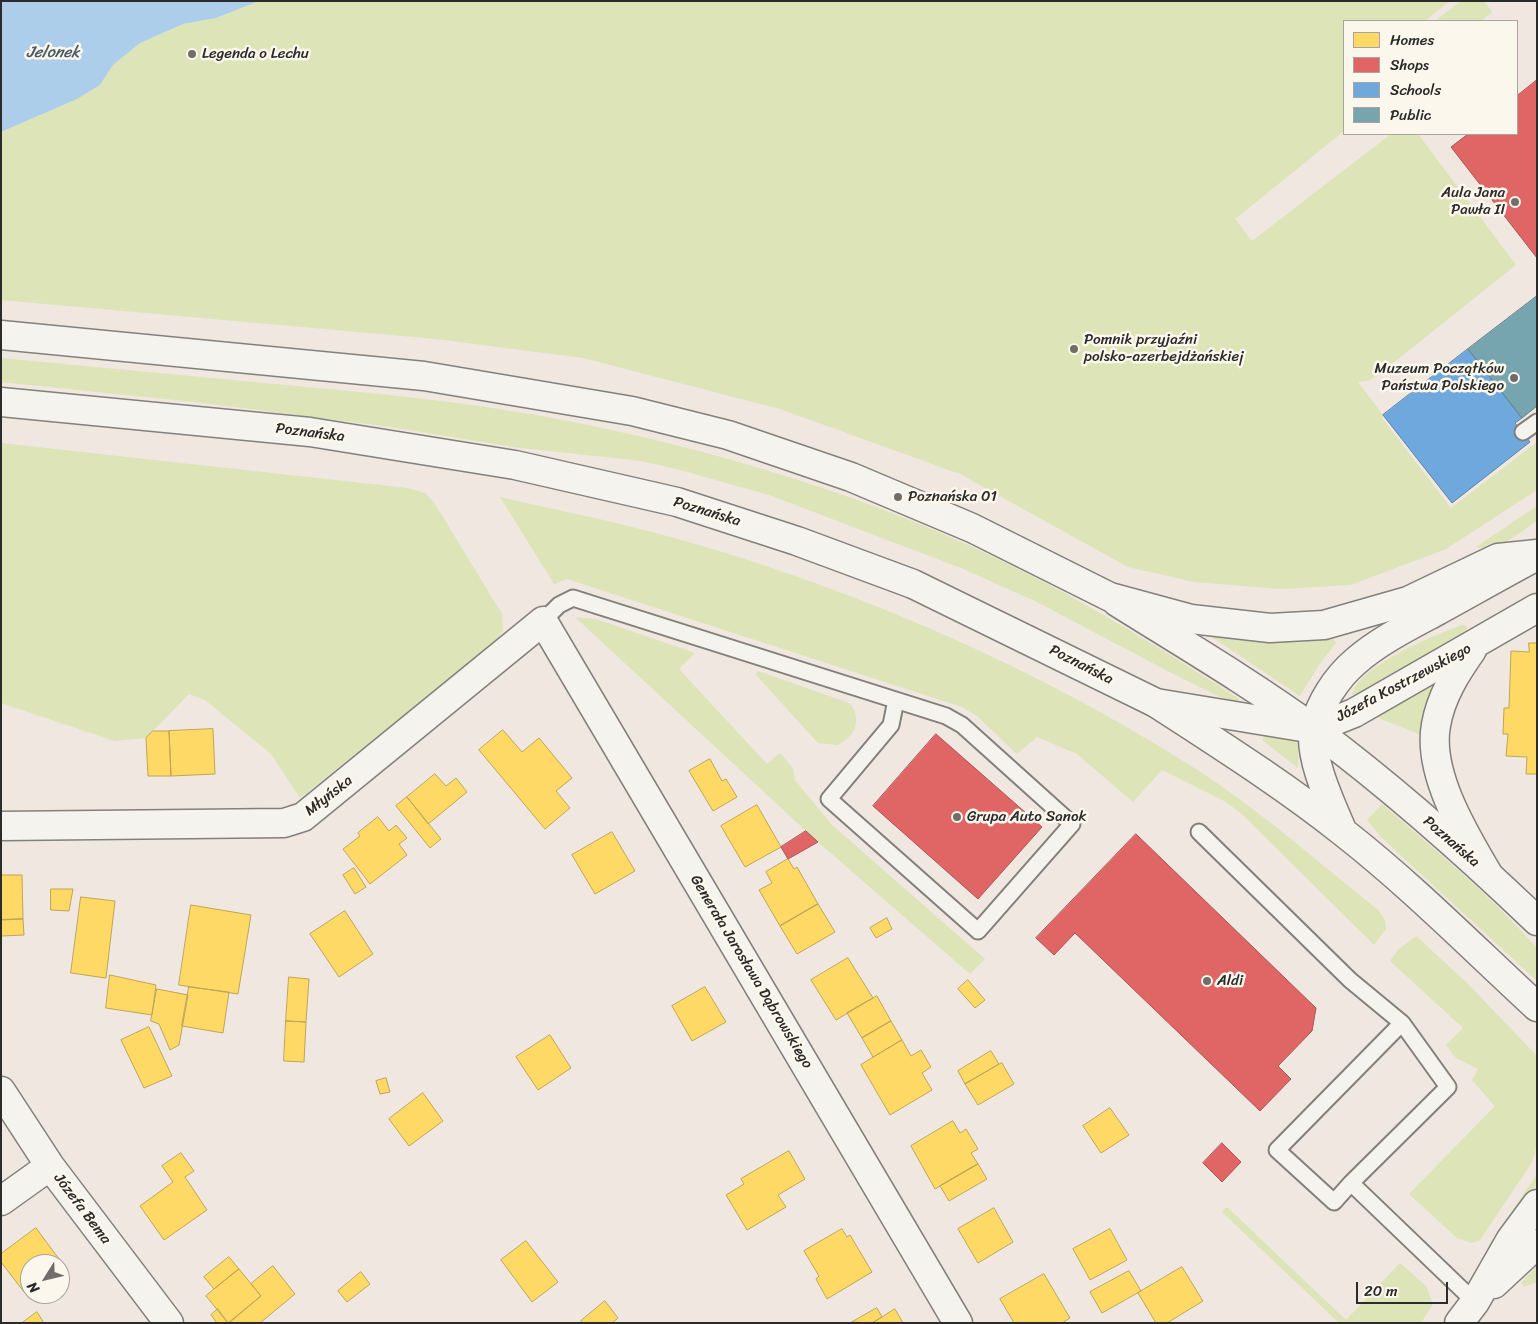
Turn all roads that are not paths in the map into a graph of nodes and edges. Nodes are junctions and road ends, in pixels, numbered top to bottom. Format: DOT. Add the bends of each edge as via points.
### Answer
graph roads {
  1 [pos="1,335"];
  2 [pos="1,402"];
  3 [pos="1537,422"];
  4 [pos="1523,432"];
  5 [pos="1537,555"];
  6 [pos="1110,597"];
  7 [pos="1537,608"];
  8 [pos="544,621"];
  9 [pos="1476,644"];
  10 [pos="896,700"];
  11 [pos="1156,703"];
  12 [pos="1314,730"];
  13 [pos="1,826"];
  14 [pos="1343,831"];
  15 [pos="1199,832"];
  16 [pos="1488,874"];
  17 [pos="1537,921"];
  18 [pos="1537,1007"];
  19 [pos="1402,1023"];
  20 [pos="1,1091"];
  21 [pos="50,1166"];
  22 [pos="1352,1183"];
  23 [pos="1,1201"];
  24 [pos="1537,1204"];
  25 [pos="1537,1244"];
  26 [pos="1467,1312"];
  27 [pos="169,1323"];
  28 [pos="958,1323"];
  1 -- 6 [label="main road, Poznańska" via="424,376 632,411 728,435 851,477 972,528"];
  2 -- 11 [label="main road, Poznańska" via="310,432 515,465 677,502 797,541 912,584"];
  3 -- 4 [label="lane"];
  5 -- 6 [label="main road, Józefa Kostrzewskiego" via="1498,558 1408,601 1324,625 1270,628 1191,619"];
  5 -- 12 [label="main road, Józefa Kostrzewskiego" via="1416,622 1355,662 1328,694"];
  6 -- 12 [label="main road, Poznańska" via="1245,682"];
  7 -- 9 [label="main road, Józefa Kostrzewskiego"];
  8 -- 10 [label="lane" via="559,605 573,598"];
  8 -- 13 [label="main road, Młyńska" via="302,817 284,823"];
  8 -- 28 [label="main road, Generała Jarosława Dąbrowskiego"];
  9 -- 12 [label="main road, Józefa Kostrzewskiego" via="1354,713"];
  9 -- 16 [label="main road" via="1453,676 1441,706 1436,727 1436,749 1442,779 1457,818"];
  10 -- 10 [label="lane" via="946,716 962,725 1072,824 978,931 828,799 891,725"];
  11 -- 12 [label="main road"];
  11 -- 14 [label="main road, Poznańska"];
  12 -- 14 [label="main road, Poznańska" via="1317,764"];
  12 -- 16 [label="main road, Poznańska" via="1382,782"];
  14 -- 18 [label="main road, Poznańska"];
  15 -- 19 [label="lane" via="1350,980"];
  16 -- 17 [label="main road, Poznańska"];
  19 -- 22 [label="lane" via="1448,1087"];
  19 -- 22 [label="lane" via="1278,1150 1334,1202"];
  20 -- 21 [label="main road, Józefa Bema"];
  21 -- 23 [label="main road"];
  21 -- 27 [label="main road, Józefa Bema"];
  22 -- 26 [label="lane"];
  24 -- 26 [label="main road" via="1511,1239"];
  25 -- 26 [label="main road"];
}
